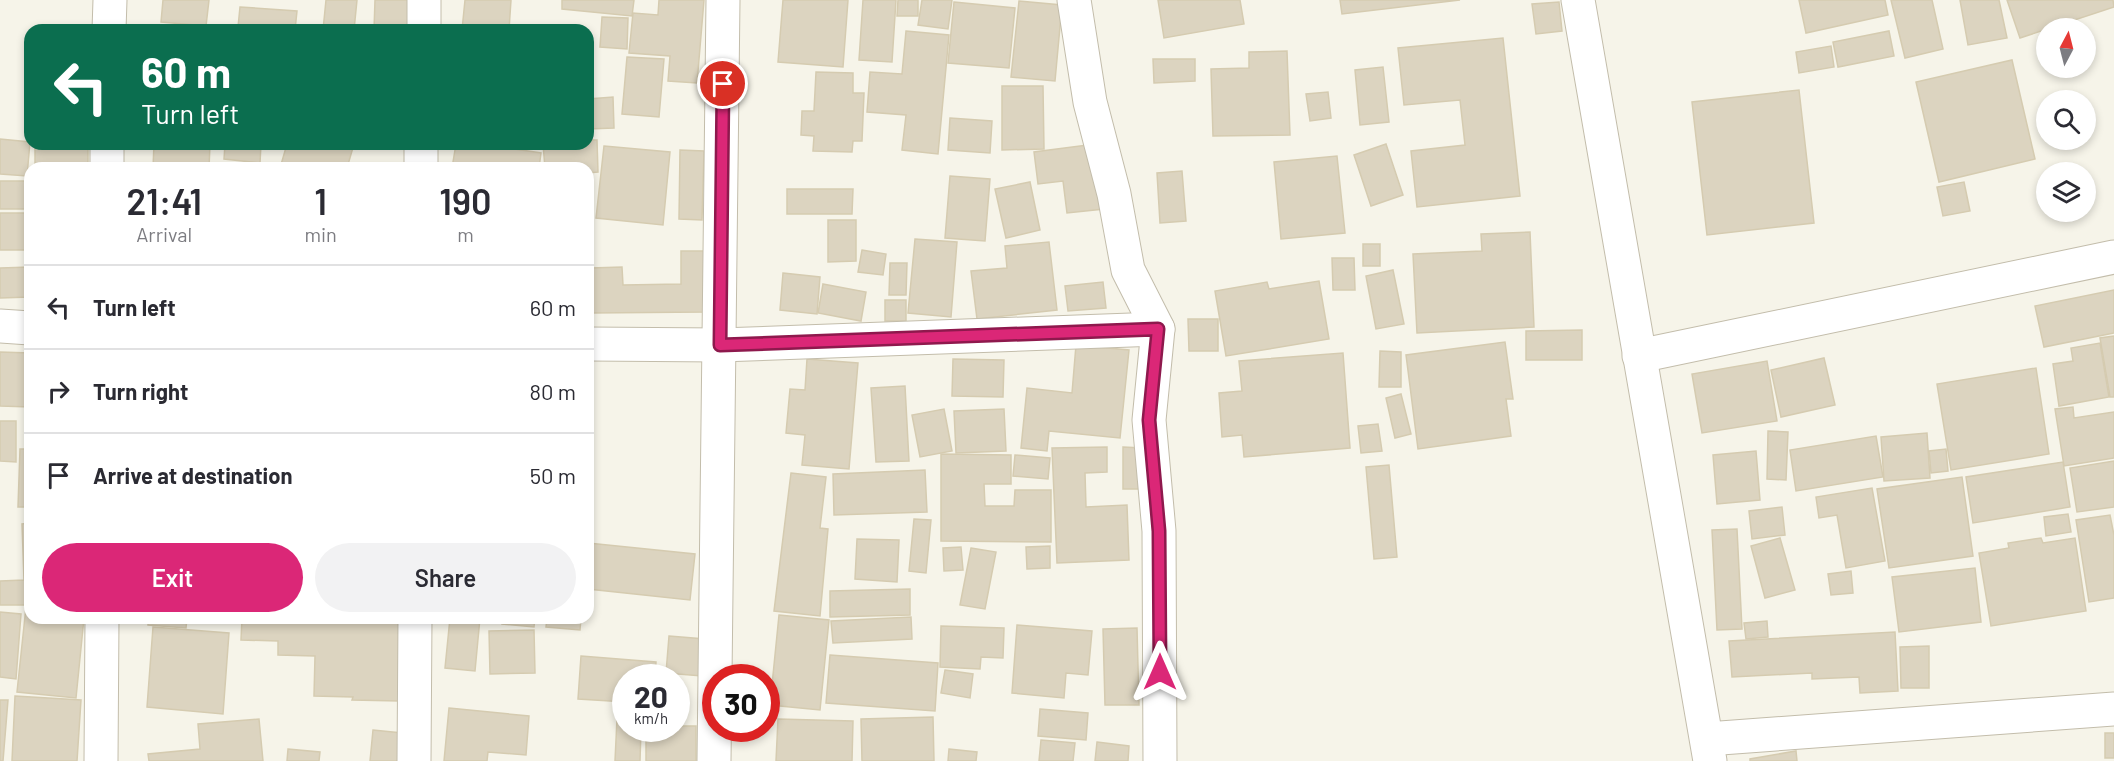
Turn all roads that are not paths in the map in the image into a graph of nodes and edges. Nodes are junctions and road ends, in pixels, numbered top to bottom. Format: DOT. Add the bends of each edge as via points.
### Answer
graph roads {
  1 [pos="110,0"];
  2 [pos="424,0"];
  3 [pos="723,0"];
  4 [pos="1074,0"];
  5 [pos="1578,0"];
  6 [pos="109,24"];
  7 [pos="424,24"];
  8 [pos="2114,257"];
  9 [pos="0,326"];
  10 [pos="24,328"];
  11 [pos="1158,329"];
  12 [pos="594,344"];
  13 [pos="720,345"];
  14 [pos="1639,356"];
  15 [pos="102,624"];
  16 [pos="415,624"];
  17 [pos="2114,709"];
  18 [pos="1708,750"];
  19 [pos="100,761"];
  20 [pos="414,761"];
  21 [pos="714,761"];
  22 [pos="1160,761"];
  1 -- 6 [label="street"];
  2 -- 7 [label="street"];
  3 -- 13 [label="street"];
  4 -- 11 [label="street" via="1090,102 1114,194 1128,270"];
  5 -- 14 [label="street"];
  8 -- 14 [label="street"];
  9 -- 10 [label="street"];
  11 -- 13 [label="street"];
  11 -- 22 [label="street" via="1149,420 1159,531"];
  12 -- 13 [label="street"];
  13 -- 21 [label="street"];
  14 -- 18 [label="street"];
  15 -- 19 [label="street"];
  16 -- 20 [label="street"];
  17 -- 18 [label="street"];
}
